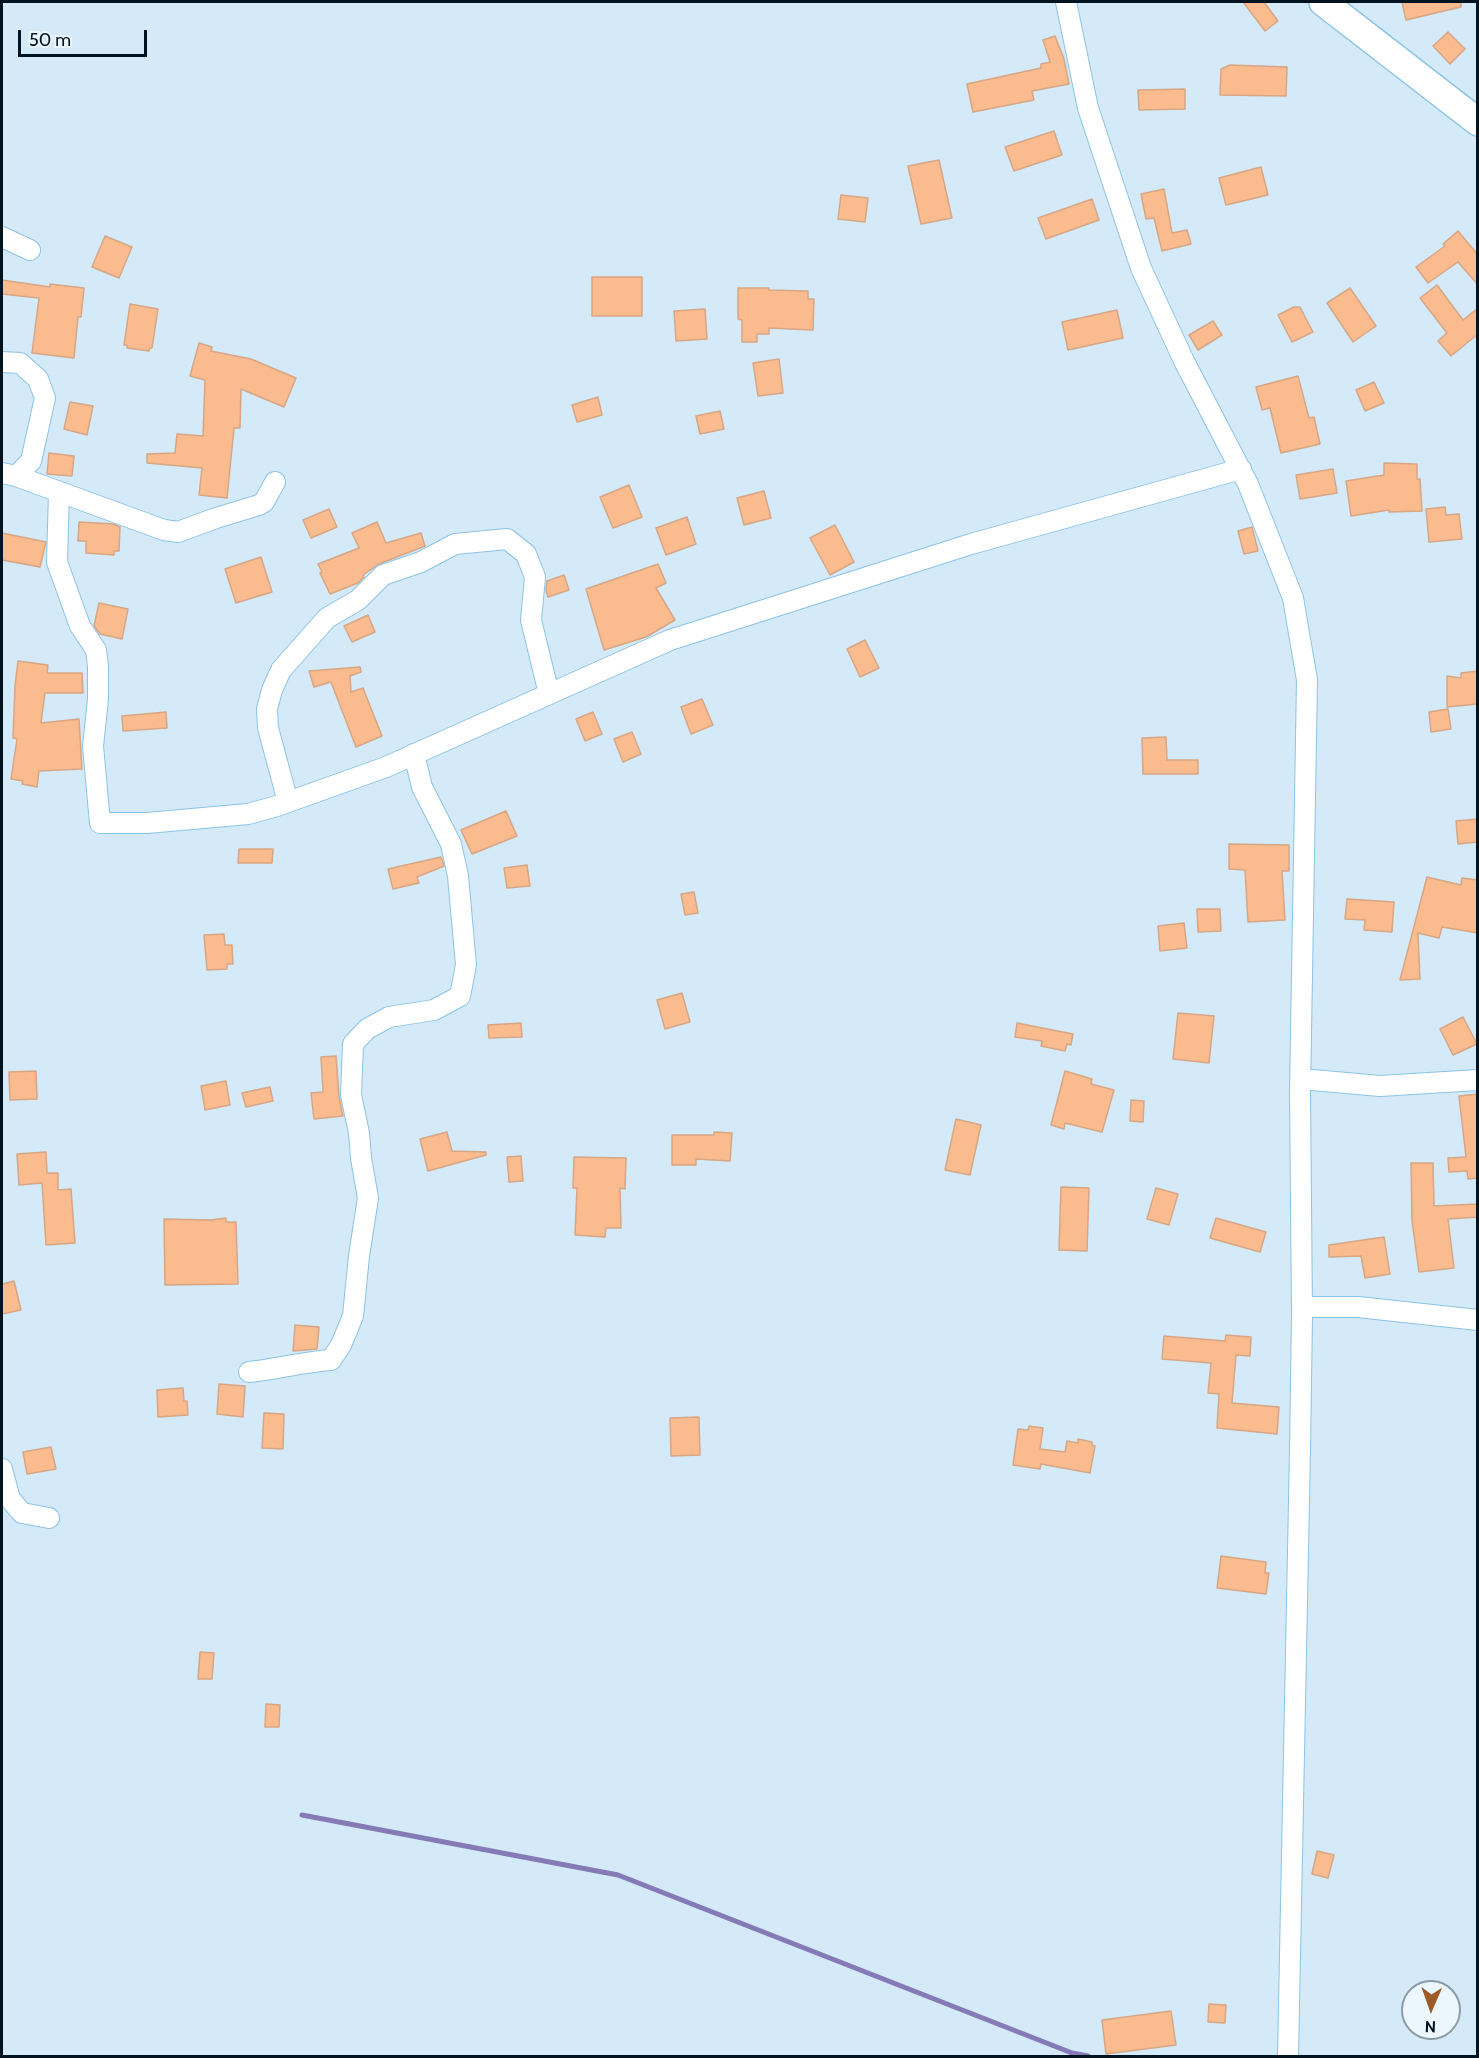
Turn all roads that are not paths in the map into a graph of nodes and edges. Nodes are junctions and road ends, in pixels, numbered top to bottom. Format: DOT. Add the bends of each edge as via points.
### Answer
graph roads {
  1 [pos="1066,2"];
  2 [pos="1323,2"];
  3 [pos="1478,122"];
  4 [pos="2,237"];
  5 [pos="30,250"];
  6 [pos="2,362"];
  7 [pos="1241,469"];
  8 [pos="9,474"];
  9 [pos="275,482"];
  10 [pos="58,492"];
  11 [pos="549,694"];
  12 [pos="414,754"];
  13 [pos="288,802"];
  14 [pos="1301,1079"];
  15 [pos="1478,1080"];
  16 [pos="1302,1307"];
  17 [pos="1478,1320"];
  18 [pos="249,1372"];
  19 [pos="2,1469"];
  20 [pos="49,1518"];
  21 [pos="1288,2056"];
  1 -- 7 [label="street" via="1088,108 1141,268"];
  2 -- 3 [label="main road"];
  4 -- 5 [label="street"];
  6 -- 8 [label="street" via="20,363 38,379 45,398 31,461"];
  7 -- 11 [label="street" via="971,544 670,640"];
  7 -- 14 [label="street" via="1293,598 1307,680"];
  8 -- 10 [label="street"];
  9 -- 10 [label="street" via="259,505 178,532"];
  10 -- 13 [label="street" via="59,572 80,626 96,650 98,699 93,746 100,823 248,814"];
  11 -- 12 [label="street"];
  11 -- 13 [label="street" via="531,620 535,577 526,554 507,538 455,544 421,562 383,574 358,600 327,618 280,670 267,709 268,728"];
  12 -- 13 [label="street"];
  12 -- 18 [label="street" via="422,787 451,844 458,876 466,965 460,996 434,1010 389,1017 367,1029 352,1044 351,1095 368,1198 353,1316 331,1360"];
  14 -- 15 [label="street" via="1380,1086"];
  14 -- 16 [label="street"];
  16 -- 17 [label="street" via="1358,1307"];
  16 -- 21 [label="street"];
  19 -- 20 [label="street" via="10,1499 22,1513"];
}
